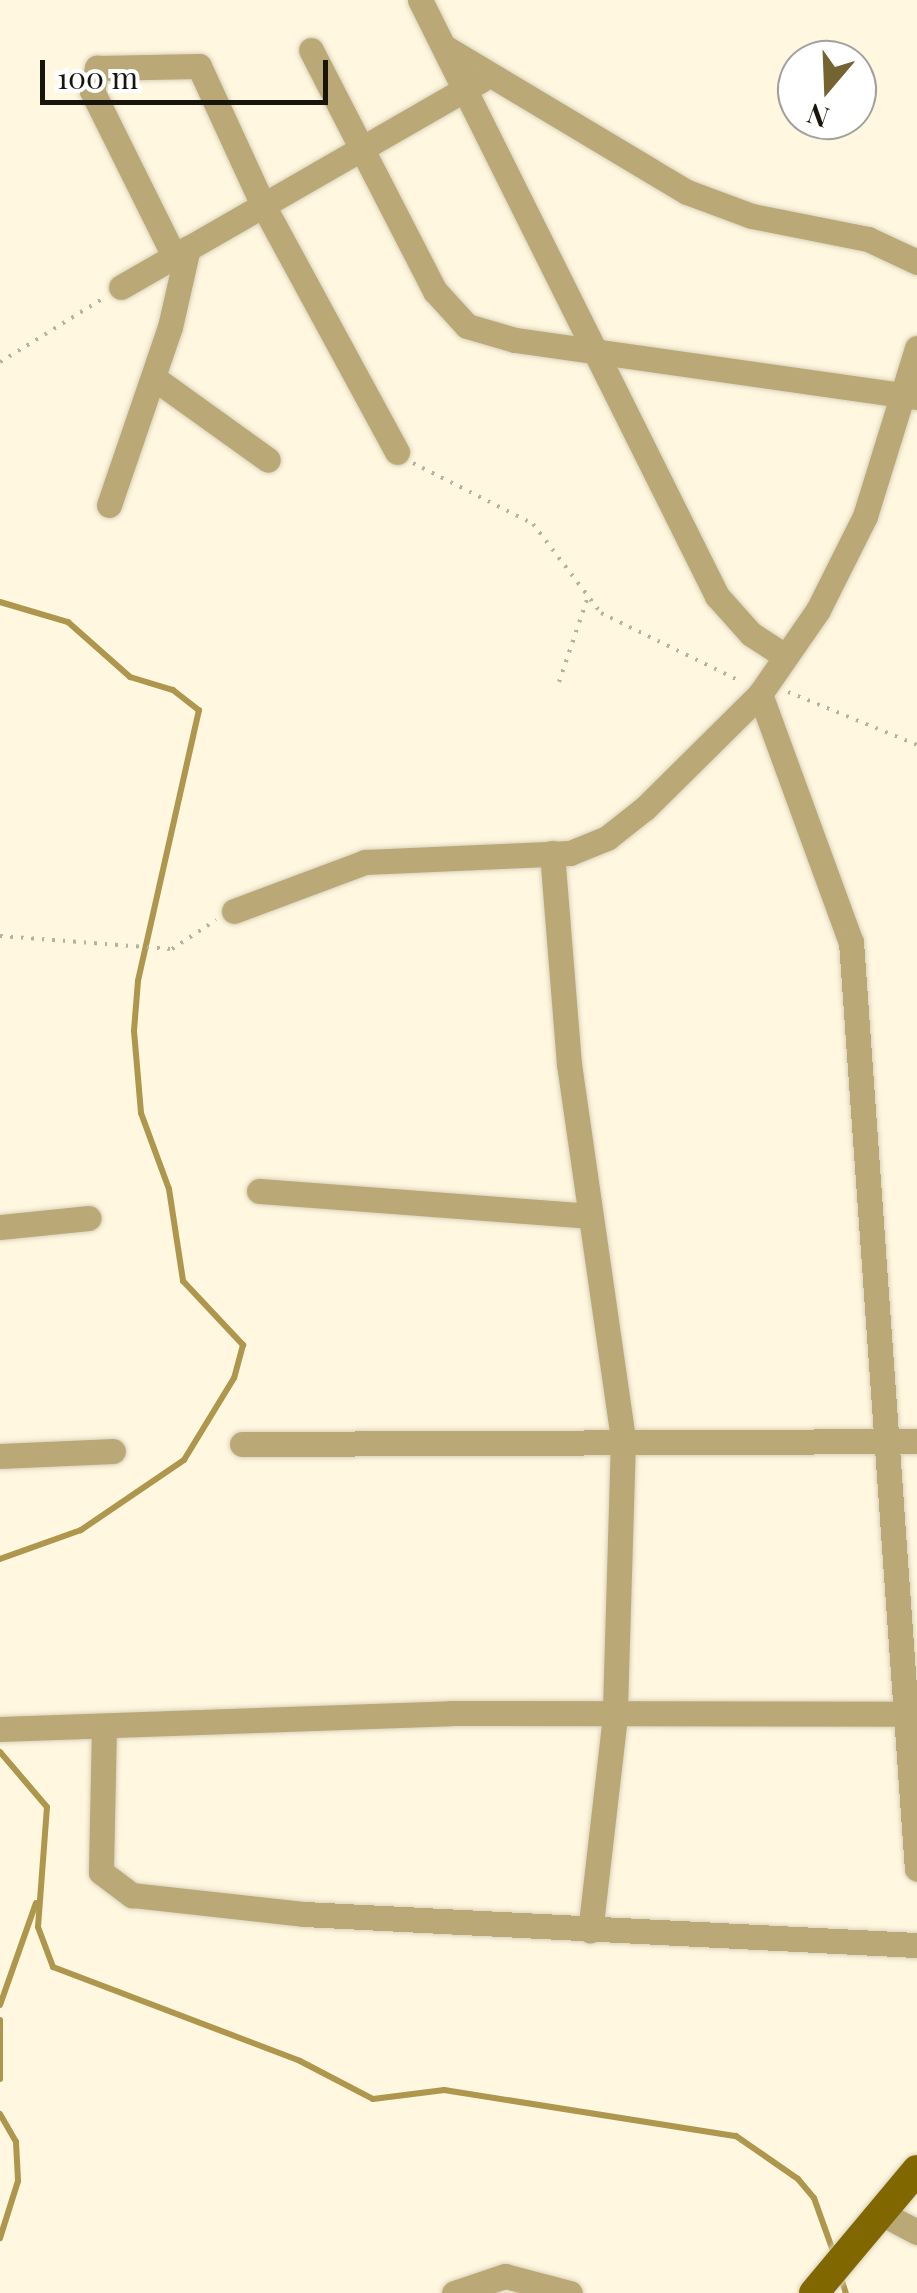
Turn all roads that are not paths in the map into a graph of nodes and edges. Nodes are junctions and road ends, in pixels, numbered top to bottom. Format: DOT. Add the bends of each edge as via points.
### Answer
graph roads {
  1 [pos="420,0"];
  2 [pos="446,48"];
  3 [pos="311,50"];
  4 [pos="490,74"];
  5 [pos="466,89"];
  6 [pos="360,150"];
  7 [pos="263,206"];
  8 [pos="181,252"];
  9 [pos="917,262"];
  10 [pos="122,286"];
  11 [pos="917,348"];
  12 [pos="595,351"];
  13 [pos="154,378"];
  14 [pos="911,396"];
  15 [pos="397,452"];
  16 [pos="268,460"];
  17 [pos="109,505"];
  18 [pos="786,656"];
  19 [pos="760,694"];
  20 [pos="552,853"];
  21 [pos="234,911"];
  22 [pos="259,1191"];
  23 [pos="589,1216"];
  24 [pos="88,1218"];
  25 [pos="0,1226"];
  26 [pos="623,1439"];
  27 [pos="884,1440"];
  28 [pos="917,1441"];
  29 [pos="242,1444"];
  30 [pos="113,1451"];
  31 [pos="0,1456"];
  32 [pos="910,1714"];
  33 [pos="615,1716"];
  34 [pos="104,1726"];
  35 [pos="0,1729"];
  36 [pos="917,1869"];
  37 [pos="590,1931"];
  38 [pos="917,1945"];
  39 [pos="917,2170"];
  40 [pos="881,2213"];
  41 [pos="917,2232"];
  42 [pos="454,2293"];
  43 [pos="570,2293"];
  44 [pos="814,2293"];
  1 -- 2 [label="street"];
  2 -- 4 [label="street"];
  2 -- 5 [label="street"];
  3 -- 6 [label="street"];
  4 -- 5 [label="street"];
  4 -- 9 [label="street" via="702,199 852,234"];
  5 -- 6 [label="street"];
  5 -- 12 [label="street"];
  6 -- 7 [label="street"];
  6 -- 12 [label="street" via="451,313 515,340"];
  7 -- 8 [label="street"];
  7 -- 8 [label="street" via="199,66 97,68 92,91"];
  7 -- 15 [label="street"];
  8 -- 10 [label="street"];
  8 -- 13 [label="street"];
  11 -- 14 [label="street"];
  12 -- 14 [label="street"];
  12 -- 18 [label="street" via="717,596 751,634"];
  13 -- 16 [label="street"];
  13 -- 17 [label="street"];
  14 -- 18 [label="street" via="857,535"];
  18 -- 19 [label="street"];
  19 -- 20 [label="street" via="608,838"];
  19 -- 27 [label="street" via="851,942"];
  20 -- 21 [label="street" via="365,862"];
  20 -- 23 [label="street"];
  22 -- 23 [label="street"];
  23 -- 26 [label="street"];
  24 -- 25 [label="street"];
  26 -- 27 [label="street"];
  26 -- 29 [label="street"];
  26 -- 33 [label="street"];
  27 -- 28 [label="street"];
  27 -- 32 [label="street"];
  30 -- 31 [label="street"];
  32 -- 33 [label="street"];
  32 -- 36 [label="street"];
  33 -- 34 [label="street"];
  33 -- 37 [label="street"];
  34 -- 35 [label="street"];
  34 -- 37 [label="street" via="101,1872 132,1895"];
  37 -- 38 [label="street"];
  39 -- 40 [label="main road"];
  40 -- 41 [label="street"];
  40 -- 44 [label="main road"];
  42 -- 43 [label="street" via="505,2276"];
}
